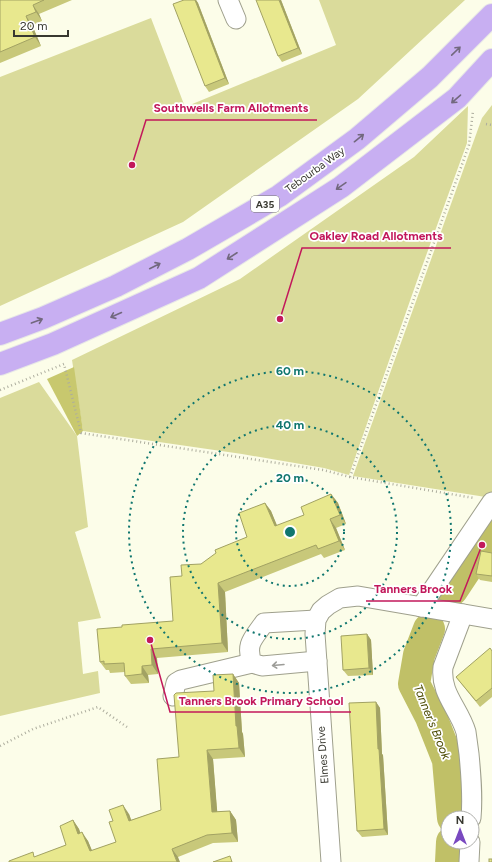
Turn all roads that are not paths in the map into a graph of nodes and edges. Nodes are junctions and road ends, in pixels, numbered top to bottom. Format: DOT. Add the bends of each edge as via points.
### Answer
graph roads {
  1 [pos="228,0"];
  2 [pos="492,15"];
  3 [pos="236,19"];
  4 [pos="492,60"];
  5 [pos="0,334"];
  6 [pos="0,364"];
  7 [pos="484,500"];
  8 [pos="421,606"];
  9 [pos="463,614"];
  10 [pos="492,619"];
  11 [pos="316,620"];
  12 [pos="317,661"];
  13 [pos="252,663"];
  14 [pos="173,696"];
  15 [pos="472,810"];
  16 [pos="470,850"];
  17 [pos="331,862"];
  18 [pos="469,862"];
  1 -- 3 [label="street"];
  5 -- 2 [label="main road, Tebourba Way / A35, one-way" via="116,286 188,249 279,196 357,139 430,77"];
  4 -- 6 [label="main road, A35, one-way" via="457,98 341,187 199,278 53,344"];
  7 -- 8 [label="street"];
  8 -- 9 [label="street"];
  8 -- 11 [label="street" via="358,596 340,598 321,611"];
  9 -- 10 [label="street"];
  9 -- 15 [label="street" via="442,675 447,694 466,734 471,770"];
  11 -- 12 [label="street, Elmes Drive"];
  11 -- 13 [label="street" via="264,623 250,642 249,654"];
  12 -- 13 [label="street, one-way" via="262,666"];
  12 -- 17 [label="street, Elmes Drive"];
  13 -- 14 [label="street" via="181,680 176,683"];
  16 -- 18 [label="street"];
}
